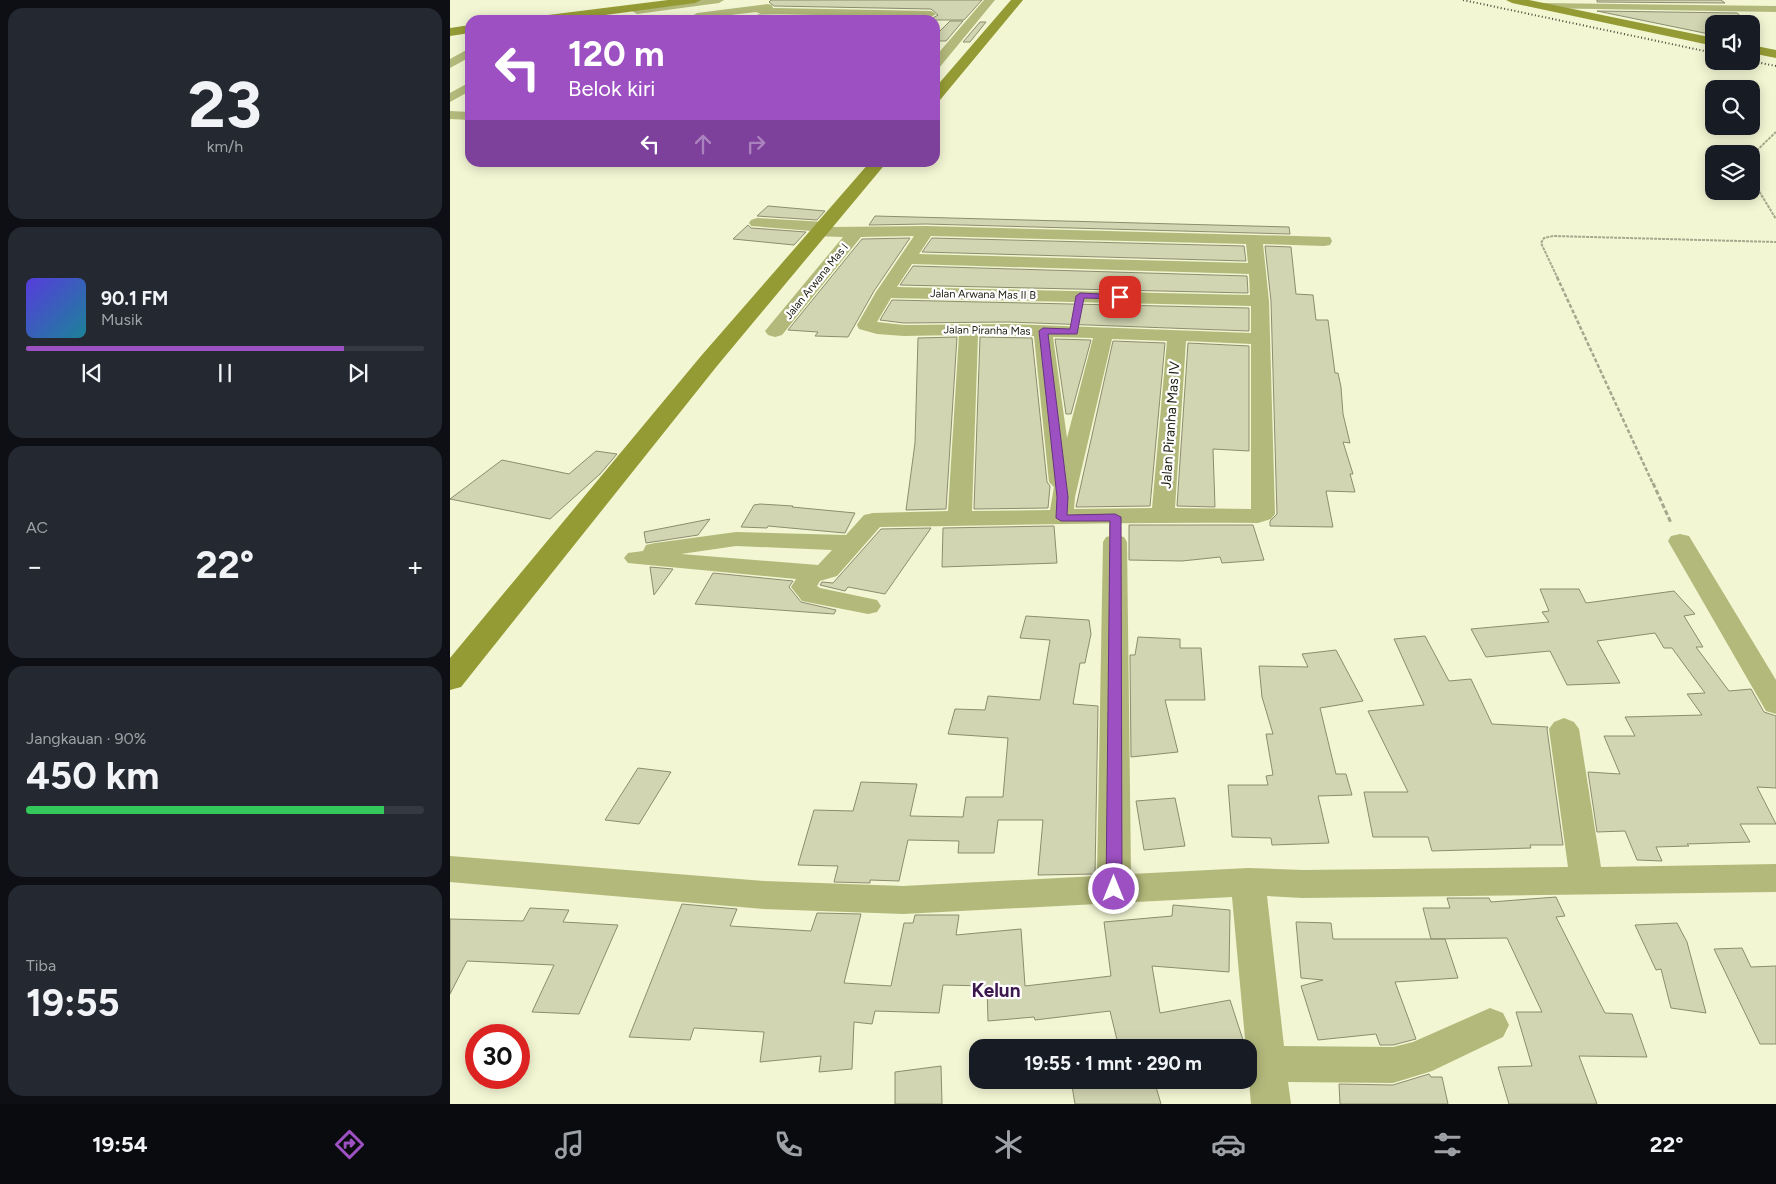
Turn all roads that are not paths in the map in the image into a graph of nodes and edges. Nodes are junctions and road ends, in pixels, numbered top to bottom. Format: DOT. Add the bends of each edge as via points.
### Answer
graph roads {
  1 [pos="695,0"];
  2 [pos="719,0"];
  3 [pos="780,0"];
  4 [pos="990,0"];
  5 [pos="1017,0"];
  6 [pos="1512,0"];
  7 [pos="838,1"];
  8 [pos="1540,6"];
  9 [pos="1709,8"];
  10 [pos="764,9"];
  11 [pos="1776,9"];
  12 [pos="932,14"];
  13 [pos="579,15"];
  14 [pos="605,15"];
  15 [pos="709,15"];
  16 [pos="756,15"];
  17 [pos="1715,15"];
  18 [pos="951,27"];
  19 [pos="967,27"];
  20 [pos="993,28"];
  21 [pos="465,32"];
  22 [pos="450,34"];
  23 [pos="1705,40"];
  24 [pos="1760,51"];
  25 [pos="1776,54"];
  26 [pos="940,58"];
  27 [pos="465,64"];
  28 [pos="460,75"];
  29 [pos="940,90"];
  30 [pos="459,95"];
  31 [pos="450,115"];
  32 [pos="465,116"];
  33 [pos="876,167"];
  34 [pos="757,224"];
  35 [pos="822,230"];
  36 [pos="857,231"];
  37 [pos="926,231"];
  38 [pos="1091,235"];
  39 [pos="1254,239"];
  40 [pos="1324,241"];
  41 [pos="908,259"];
  42 [pos="1086,264"];
  43 [pos="1257,269"];
  44 [pos="885,292"];
  45 [pos="1080,296"];
  46 [pos="1260,301"];
  47 [pos="969,329"];
  48 [pos="775,331"];
  49 [pos="1043,331"];
  50 [pos="1074,332"];
  51 [pos="1104,333"];
  52 [pos="1177,335"];
  53 [pos="1260,339"];
  54 [pos="1062,508"];
  55 [pos="1163,515"];
  56 [pos="960,520"];
  57 [pos="1115,530"];
  58 [pos="1680,540"];
  59 [pos="852,543"];
  60 [pos="812,572"];
  61 [pos="868,606"];
  62 [pos="450,679"];
  63 [pos="1776,704"];
  64 [pos="1564,729"];
  65 [pos="450,869"];
  66 [pos="1776,878"];
  67 [pos="1588,881"];
  68 [pos="1248,882"];
  69 [pos="1114,889"];
  70 [pos="1490,1025"];
  71 [pos="1267,1064"];
  72 [pos="1272,1104"];
  1 -- 13 [label="street"];
  2 -- 14 [label="street"];
  3 -- 7 [label="street"];
  3 -- 10 [label="street"];
  4 -- 19 [label="street"];
  5 -- 20 [label="street"];
  6 -- 8 [label="street"];
  8 -- 9 [label="street"];
  8 -- 23 [label="street"];
  9 -- 11 [label="street"];
  9 -- 17 [label="street"];
  10 -- 12 [label="street"];
  10 -- 15 [label="street"];
  10 -- 16 [label="street"];
  18 -- 19 [label="street"];
  19 -- 20 [label="street"];
  19 -- 26 [label="street"];
  20 -- 29 [label="street"];
  21 -- 22 [label="street"];
  24 -- 25 [label="street"];
  27 -- 28 [label="street"];
  28 -- 30 [label="street"];
  31 -- 32 [label="street"];
  33 -- 35 [label="street"];
  34 -- 35 [label="street"];
  35 -- 36 [label="street"];
  35 -- 62 [label="street" via="709,361"];
  36 -- 37 [label="street"];
  36 -- 48 [label="street, Jalan Arwana Mas I"];
  37 -- 38 [label="street"];
  37 -- 41 [label="street"];
  38 -- 39 [label="street"];
  38 -- 42 [label="street"];
  39 -- 40 [label="street"];
  39 -- 43 [label="street"];
  41 -- 42 [label="street"];
  41 -- 44 [label="street"];
  42 -- 43 [label="street"];
  42 -- 45 [label="street"];
  43 -- 46 [label="street"];
  44 -- 45 [label="street, Jalan Arwana Mas II B"];
  44 -- 47 [label="street, Jalan Piranha Mas" via="865,324 868,326"];
  45 -- 46 [label="street, Jalan Arwana Mas II B"];
  45 -- 50 [label="street"];
  46 -- 53 [label="street"];
  47 -- 49 [label="street, Jalan Piranha Mas"];
  47 -- 56 [label="street"];
  49 -- 50 [label="street, Jalan Piranha Mas"];
  49 -- 54 [label="street"];
  50 -- 51 [label="street, Jalan Piranha Mas"];
  51 -- 52 [label="street, Jalan Piranha Mas"];
  51 -- 54 [label="street"];
  52 -- 53 [label="street, Jalan Piranha Mas"];
  52 -- 55 [label="street, Jalan Piranha Mas IV"];
  53 -- 55 [label="street" via="1264,512 1258,516"];
  54 -- 56 [label="street"];
  54 -- 57 [label="street"];
  55 -- 57 [label="street"];
  56 -- 59 [label="street" via="873,520"];
  57 -- 69 [label="street"];
  58 -- 63 [label="street"];
  59 -- 60 [label="street" via="828,570"];
  59 -- 60 [label="street" via="736,539 647,551 636,556"];
  60 -- 61 [label="street" via="804,587 811,595"];
  64 -- 67 [label="street"];
  65 -- 69 [label="street" via="764,895 855,899 903,900"];
  66 -- 67 [label="street"];
  67 -- 68 [label="street"];
  68 -- 69 [label="street"];
  68 -- 71 [label="street"];
  70 -- 71 [label="street" via="1418,1058 1393,1065"];
  71 -- 72 [label="street"];
}
